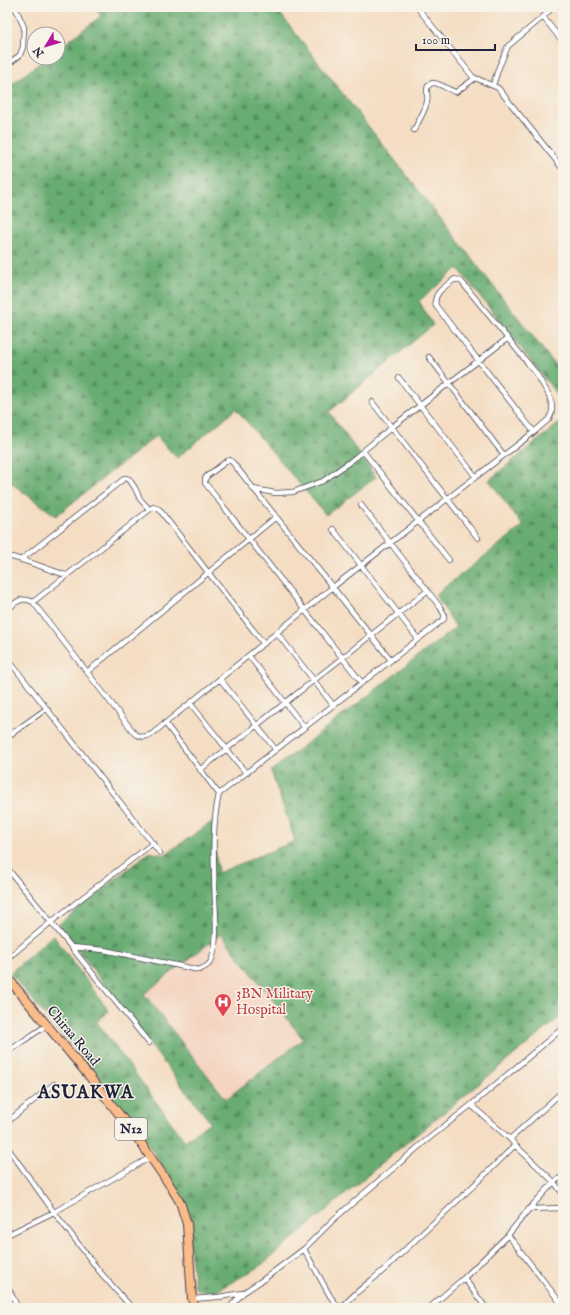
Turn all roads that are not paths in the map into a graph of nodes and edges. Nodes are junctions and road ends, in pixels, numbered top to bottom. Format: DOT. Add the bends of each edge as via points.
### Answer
graph roads {
  1 [pos="15,7"];
  2 [pos="417,7"];
  3 [pos="553,7"];
  4 [pos="543,17"];
  5 [pos="563,42"];
  6 [pos="7,65"];
  7 [pos="474,79"];
  8 [pos="493,85"];
  9 [pos="414,130"];
  10 [pos="563,169"];
  11 [pos="508,338"];
  12 [pos="429,357"];
  13 [pos="478,360"];
  14 [pos="399,378"];
  15 [pos="449,383"];
  16 [pos="372,402"];
  17 [pos="420,405"];
  18 [pos="392,427"];
  19 [pos="534,432"];
  20 [pos="363,451"];
  21 [pos="503,454"];
  22 [pos="476,476"];
  23 [pos="253,489"];
  24 [pos="448,498"];
  25 [pos="361,505"];
  26 [pos="149,509"];
  27 [pos="276,517"];
  28 [pos="419,520"];
  29 [pos="333,529"];
  30 [pos="478,538"];
  31 [pos="249,539"];
  32 [pos="390,543"];
  33 [pos="7,556"];
  34 [pos="22,559"];
  35 [pos="449,560"];
  36 [pos="362,566"];
  37 [pos="208,572"];
  38 [pos="66,575"];
  39 [pos="333,588"];
  40 [pos="427,590"];
  41 [pos="33,602"];
  42 [pos="7,610"];
  43 [pos="305,611"];
  44 [pos="398,613"];
  45 [pos="277,633"];
  46 [pos="371,635"];
  47 [pos="418,639"];
  48 [pos="264,644"];
  49 [pos="249,656"];
  50 [pos="7,658"];
  51 [pos="342,658"];
  52 [pos="391,660"];
  53 [pos="87,672"];
  54 [pos="220,679"];
  55 [pos="314,680"];
  56 [pos="362,683"];
  57 [pos="190,703"];
  58 [pos="285,703"];
  59 [pos="333,705"];
  60 [pos="46,709"];
  61 [pos="165,723"];
  62 [pos="256,726"];
  63 [pos="305,728"];
  64 [pos="7,738"];
  65 [pos="226,749"];
  66 [pos="276,750"];
  67 [pos="200,770"];
  68 [pos="246,773"];
  69 [pos="219,794"];
  70 [pos="152,843"];
  71 [pos="160,853"];
  72 [pos="7,868"];
  73 [pos="51,922"];
  74 [pos="72,947"];
  75 [pos="11,955"];
  76 [pos="7,979"];
  77 [pos="47,1025"];
  78 [pos="563,1028"];
  79 [pos="149,1043"];
  80 [pos="7,1052"];
  81 [pos="54,1084"];
  82 [pos="563,1091"];
  83 [pos="471,1105"];
  84 [pos="7,1122"];
  85 [pos="510,1139"];
  86 [pos="515,1145"];
  87 [pos="7,1148"];
  88 [pos="151,1157"];
  89 [pos="563,1176"];
  90 [pos="554,1182"];
  91 [pos="563,1194"];
  92 [pos="563,1208"];
  93 [pos="529,1209"];
  94 [pos="54,1212"];
  95 [pos="7,1234"];
  96 [pos="508,1235"];
  97 [pos="304,1248"];
  98 [pos="464,1278"];
  99 [pos="7,1285"];
  100 [pos="243,1293"];
  101 [pos="192,1299"];
  102 [pos="563,1306"];
  103 [pos="18,1308"];
  104 [pos="132,1308"];
  105 [pos="195,1308"];
  106 [pos="229,1308"];
  107 [pos="339,1308"];
  108 [pos="342,1308"];
  109 [pos="429,1308"];
  110 [pos="486,1308"];
  1 -- 6 [label="street" via="24,28 23,47 20,55"];
  2 -- 7 [label="street"];
  3 -- 4 [label="street"];
  4 -- 5 [label="street"];
  4 -- 8 [label="street" via="508,46"];
  7 -- 8 [label="street"];
  7 -- 9 [label="street" via="456,92 436,83 429,85 427,104"];
  8 -- 10 [label="street"];
  11 -- 13 [label="street"];
  11 -- 13 [label="street" via="461,281 455,279 434,300"];
  11 -- 19 [label="street" via="536,373 552,405 549,419"];
  12 -- 15 [label="street"];
  13 -- 15 [label="street"];
  13 -- 19 [label="street"];
  14 -- 17 [label="street"];
  15 -- 17 [label="street"];
  15 -- 21 [label="street"];
  16 -- 18 [label="street"];
  17 -- 18 [label="street"];
  17 -- 22 [label="street"];
  18 -- 20 [label="street"];
  18 -- 24 [label="street"];
  19 -- 21 [label="street"];
  20 -- 23 [label="street" via="323,480 293,492 276,493"];
  20 -- 28 [label="street"];
  21 -- 22 [label="street"];
  22 -- 24 [label="street"];
  23 -- 27 [label="street"];
  23 -- 31 [label="street" via="230,460 205,479 205,483"];
  24 -- 28 [label="street"];
  24 -- 30 [label="street"];
  25 -- 32 [label="street"];
  26 -- 34 [label="street" via="129,479 125,478"];
  26 -- 37 [label="street" via="159,509"];
  26 -- 38 [label="street"];
  27 -- 31 [label="street"];
  27 -- 39 [label="street"];
  28 -- 32 [label="street"];
  28 -- 35 [label="street"];
  29 -- 36 [label="street"];
  31 -- 37 [label="street"];
  31 -- 43 [label="street"];
  32 -- 36 [label="street"];
  32 -- 40 [label="street"];
  33 -- 34 [label="street"];
  34 -- 38 [label="street"];
  36 -- 39 [label="street"];
  36 -- 44 [label="street"];
  37 -- 48 [label="street"];
  37 -- 53 [label="street"];
  38 -- 41 [label="street"];
  39 -- 43 [label="street"];
  39 -- 46 [label="street"];
  40 -- 44 [label="street"];
  40 -- 47 [label="street" via="440,607 444,619"];
  41 -- 42 [label="street" via="24,599"];
  41 -- 53 [label="street"];
  43 -- 45 [label="street"];
  43 -- 51 [label="street"];
  44 -- 46 [label="street"];
  44 -- 47 [label="street"];
  45 -- 48 [label="street"];
  45 -- 55 [label="street"];
  46 -- 51 [label="street"];
  46 -- 52 [label="street"];
  47 -- 52 [label="street"];
  48 -- 49 [label="street"];
  49 -- 54 [label="street"];
  49 -- 58 [label="street"];
  50 -- 60 [label="street"];
  51 -- 55 [label="street"];
  51 -- 56 [label="street"];
  52 -- 56 [label="street"];
  53 -- 61 [label="street" via="139,737 152,734"];
  54 -- 57 [label="street"];
  54 -- 62 [label="street"];
  55 -- 58 [label="street"];
  55 -- 59 [label="street"];
  56 -- 59 [label="street"];
  57 -- 61 [label="street"];
  57 -- 65 [label="street"];
  58 -- 62 [label="street"];
  58 -- 63 [label="street"];
  59 -- 63 [label="street"];
  60 -- 64 [label="street"];
  60 -- 70 [label="street"];
  61 -- 67 [label="street"];
  62 -- 65 [label="street"];
  62 -- 66 [label="street"];
  63 -- 66 [label="street"];
  65 -- 67 [label="street"];
  65 -- 68 [label="street"];
  66 -- 68 [label="street"];
  67 -- 69 [label="street"];
  68 -- 69 [label="street"];
  69 -- 74 [label="street" via="214,834 216,919 214,953 210,963 199,970 104,950"];
  70 -- 71 [label="street"];
  70 -- 73 [label="street"];
  72 -- 73 [label="street"];
  73 -- 74 [label="street"];
  73 -- 75 [label="street"];
  74 -- 79 [label="street"];
  76 -- 77 [label="highway, Chiraa Road / N12"];
  77 -- 80 [label="street"];
  77 -- 88 [label="highway, Chiraa Road / N12"];
  78 -- 83 [label="street"];
  81 -- 84 [label="street"];
  82 -- 85 [label="street"];
  83 -- 85 [label="street"];
  83 -- 97 [label="street" via="334,1219"];
  85 -- 86 [label="street"];
  86 -- 90 [label="street"];
  86 -- 108 [label="street"];
  87 -- 94 [label="street"];
  88 -- 94 [label="street"];
  88 -- 101 [label="highway, Chiraa Road / N12" via="180,1202 184,1213"];
  89 -- 90 [label="street"];
  90 -- 91 [label="street"];
  90 -- 93 [label="street"];
  92 -- 93 [label="street"];
  93 -- 96 [label="street"];
  94 -- 95 [label="street"];
  94 -- 104 [label="street" via="100,1272"];
  96 -- 98 [label="street"];
  96 -- 102 [label="street"];
  97 -- 100 [label="street"];
  97 -- 107 [label="street"];
  98 -- 109 [label="street"];
  98 -- 110 [label="street"];
  99 -- 103 [label="street"];
  100 -- 101 [label="street"];
  100 -- 106 [label="street"];
  101 -- 105 [label="highway, Chiraa Road / N12"];
}
